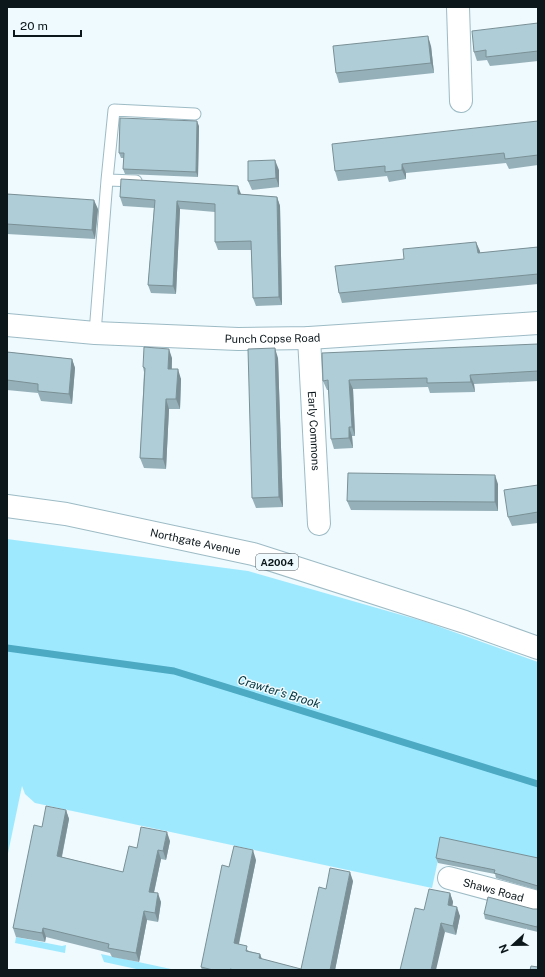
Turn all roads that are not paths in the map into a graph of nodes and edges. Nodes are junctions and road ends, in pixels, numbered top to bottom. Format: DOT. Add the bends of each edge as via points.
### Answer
graph roads {
  1 [pos="458,7"];
  2 [pos="461,101"];
  3 [pos="195,114"];
  4 [pos="107,180"];
  5 [pos="146,181"];
  6 [pos="538,324"];
  7 [pos="7,325"];
  8 [pos="95,333"];
  9 [pos="309,338"];
  10 [pos="7,506"];
  11 [pos="319,524"];
  12 [pos="538,648"];
  13 [pos="448,878"];
  14 [pos="538,902"];
  1 -- 2 [label="street"];
  3 -- 4 [label="lane" via="114,110"];
  4 -- 5 [label="lane"];
  4 -- 8 [label="lane"];
  6 -- 9 [label="street, Punch Copse Road"];
  7 -- 8 [label="street, Punch Copse Road"];
  8 -- 9 [label="street, Punch Copse Road" via="238,339"];
  9 -- 11 [label="street, Early Commons"];
  10 -- 12 [label="street, Northgate Avenue / A2004" via="66,514 253,554"];
  13 -- 14 [label="street, Shaws Road"];
}
